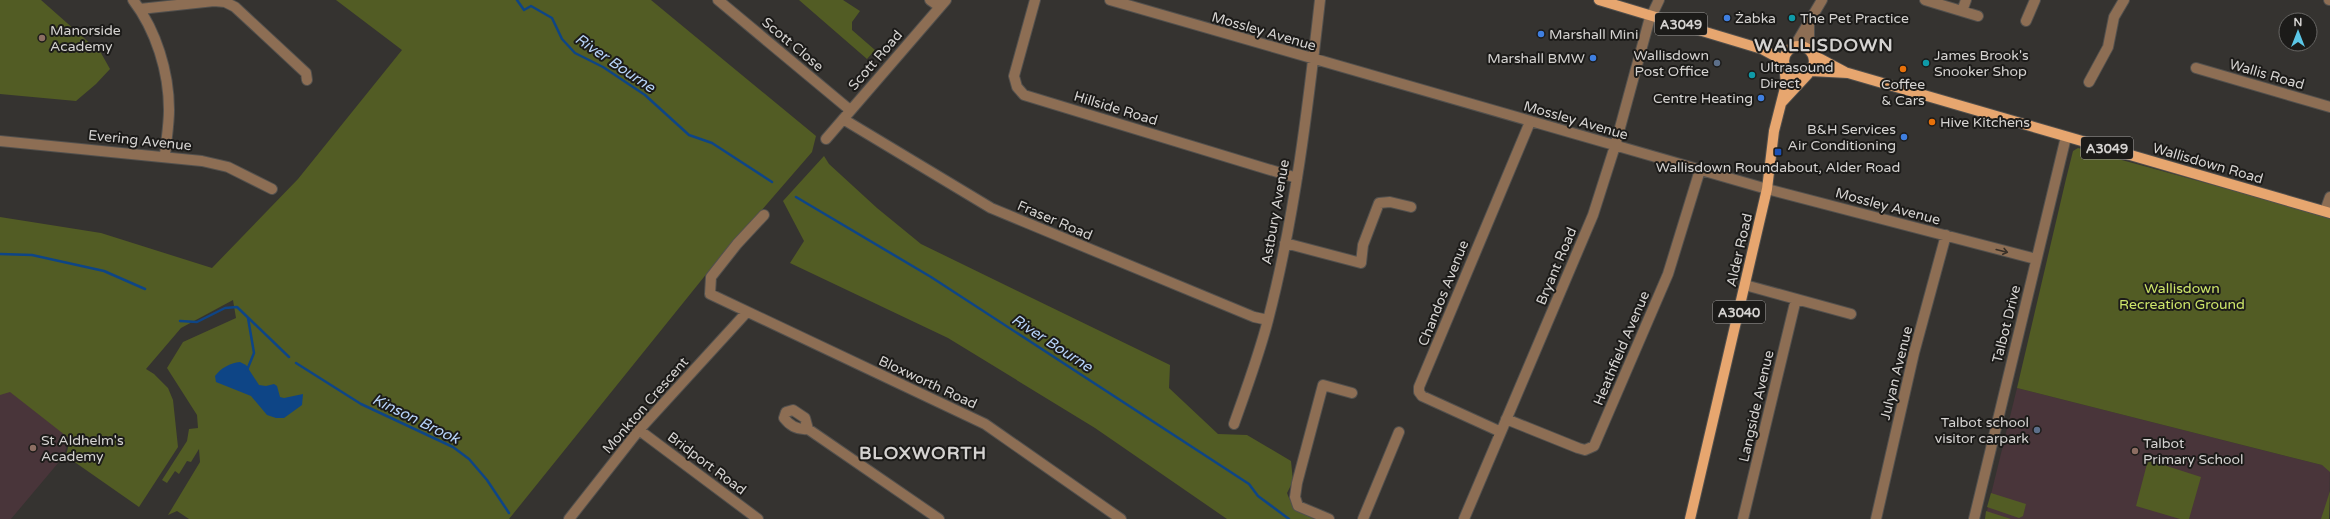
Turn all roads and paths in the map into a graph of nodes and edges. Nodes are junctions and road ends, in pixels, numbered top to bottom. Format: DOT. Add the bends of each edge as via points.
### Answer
graph roads {
  1 [pos="133,0"];
  2 [pos="718,0"];
  3 [pos="930,0"];
  4 [pos="1035,0"];
  5 [pos="1110,0"];
  6 [pos="1320,0"];
  7 [pos="1599,0"];
  8 [pos="1659,0"];
  9 [pos="1822,0"];
  10 [pos="1925,0"];
  11 [pos="1966,0"];
  12 [pos="2035,0"];
  13 [pos="2124,0"];
  14 [pos="943,3"];
  15 [pos="140,9"];
  16 [pos="1962,11"];
  17 [pos="1651,15"];
  18 [pos="1978,16"];
  19 [pos="2026,21"];
  20 [pos="1809,22"];
  21 [pos="1792,48"];
  22 [pos="1762,49"];
  23 [pos="1811,52"];
  24 [pos="1313,60"];
  25 [pos="1784,62"];
  26 [pos="2196,68"];
  27 [pos="1810,73"];
  28 [pos="1848,73"];
  29 [pos="307,80"];
  30 [pos="2090,82"];
  31 [pos="1781,103"];
  32 [pos="2330,107"];
  33 [pos="850,110"];
  34 [pos="843,119"];
  35 [pos="1530,122"];
  36 [pos="2066,136"];
  37 [pos="826,139"];
  38 [pos="0,141"];
  39 [pos="1615,146"];
  40 [pos="165,156"];
  41 [pos="1700,170"];
  42 [pos="1297,178"];
  43 [pos="272,189"];
  44 [pos="1767,189"];
  45 [pos="2330,197"];
  46 [pos="1411,208"];
  47 [pos="2327,212"];
  48 [pos="764,215"];
  49 [pos="1946,235"];
  50 [pos="1284,243"];
  51 [pos="2036,259"];
  52 [pos="1745,285"];
  53 [pos="1796,299"];
  54 [pos="746,313"];
  55 [pos="1851,314"];
  56 [pos="1268,320"];
  57 [pos="1352,393"];
  58 [pos="1506,419"];
  59 [pos="1234,424"];
  60 [pos="808,429"];
  61 [pos="639,430"];
  62 [pos="1399,432"];
  63 [pos="1501,432"];
  64 [pos="569,519"];
  65 [pos="758,519"];
  66 [pos="939,519"];
  67 [pos="1121,519"];
  68 [pos="1329,519"];
  69 [pos="1363,519"];
  70 [pos="1464,519"];
  71 [pos="1690,519"];
  72 [pos="1743,519"];
  73 [pos="1876,519"];
  74 [pos="1974,519"];
  1 -- 15 [label="street"];
  2 -- 33 [label="street, Scott Close"];
  3 -- 14 [label="street"];
  4 -- 42 [label="street, Hillside Road" via="1014,72 1015,84 1024,95"];
  5 -- 24 [label="street, Mossley Avenue"];
  6 -- 24 [label="street, Astbury Avenue"];
  7 -- 17 [label="main road, A3049"];
  8 -- 17 [label="street, Bryant Road"];
  9 -- 20 [label="street"];
  10 -- 16 [label="street"];
  11 -- 16 [label="street"];
  12 -- 19 [label="street"];
  13 -- 30 [label="street" via="2114,16 2108,47"];
  14 -- 33 [label="street, Scott Road"];
  15 -- 29 [label="street" via="225,2 251,21 306,73"];
  15 -- 40 [label="street" via="156,41 167,85 169,110"];
  16 -- 18 [label="street"];
  17 -- 22 [label="main road, A3049"];
  17 -- 39 [label="street, Bryant Road"];
  20 -- 21 [label="street"];
  20 -- 23 [label="street"];
  21 -- 22 [label="main road, A3049"];
  21 -- 23 [label="main road" via="1800,46"];
  21 -- 25 [label="main road"];
  22 -- 25 [label="main road, A3049"];
  23 -- 27 [label="main road" via="1814,63"];
  23 -- 28 [label="main road, Wallisdown Road / A3049"];
  24 -- 35 [label="street, Mossley Avenue"];
  24 -- 42 [label="street, Astbury Avenue"];
  25 -- 27 [label="main road" via="1791,74 1800,76"];
  25 -- 31 [label="main road, Alder Road / A3040" via="1787,77"];
  26 -- 32 [label="street, Wallis Road"];
  27 -- 28 [label="main road, Wallisdown Road / A3049"];
  27 -- 31 [label="main road, Alder Road / A3040"];
  28 -- 36 [label="main road, Wallisdown Road / A3049"];
  31 -- 44 [label="main road, Alder Road / A3040" via="1774,131"];
  33 -- 34 [label="street, Scott Road"];
  34 -- 37 [label="street, Scott Road"];
  34 -- 56 [label="street, Fraser Road" via="991,208 1173,285 1254,317"];
  35 -- 39 [label="street, Mossley Avenue"];
  35 -- 63 [label="street, Chandos Avenue" via="1419,387 1422,396"];
  36 -- 47 [label="main road, Wallisdown Road / A3049"];
  36 -- 51 [label="street, Talbot Drive"];
  38 -- 40 [label="street, Evering Avenue"];
  39 -- 41 [label="street, Mossley Avenue"];
  39 -- 58 [label="street, Bryant Road" via="1593,215"];
  40 -- 43 [label="street, Evering Avenue" via="228,167"];
  41 -- 44 [label="street, Mossley Avenue"];
  41 -- 58 [label="street, Heathfield Avenue" via="1668,274 1594,446 1585,450 1578,448"];
  42 -- 50 [label="street, Astbury Avenue"];
  44 -- 49 [label="street, Mossley Avenue"];
  44 -- 52 [label="main road, Alder Road / A3040"];
  45 -- 47 [label="street"];
  46 -- 50 [label="street" via="1379,203 1363,245 1361,263"];
  48 -- 54 [label="street, Bloxworth Road" via="711,277 710,294"];
  49 -- 51 [label="street, Mossley Avenue, one-way"];
  49 -- 73 [label="street, Julyan Avenue" via="1914,354"];
  50 -- 56 [label="street, Astbury Avenue"];
  51 -- 74 [label="street, Talbot Drive"];
  52 -- 53 [label="street"];
  52 -- 71 [label="main road, Alder Road / A3040"];
  53 -- 55 [label="street"];
  53 -- 72 [label="street, Langside Avenue"];
  54 -- 61 [label="street, Monkton Crescent"];
  54 -- 67 [label="street, Bloxworth Road" via="985,424"];
  56 -- 59 [label="street, Astbury Avenue"];
  57 -- 68 [label="street" via="1323,386 1297,483 1295,497 1298,506"];
  58 -- 63 [label="street, Bryant Road"];
  60 -- 66 [label="street"];
  61 -- 64 [label="street, Monkton Crescent"];
  61 -- 65 [label="street, Bridport Road"];
  62 -- 69 [label="street"];
  63 -- 70 [label="street, Bryant Road"];
}
